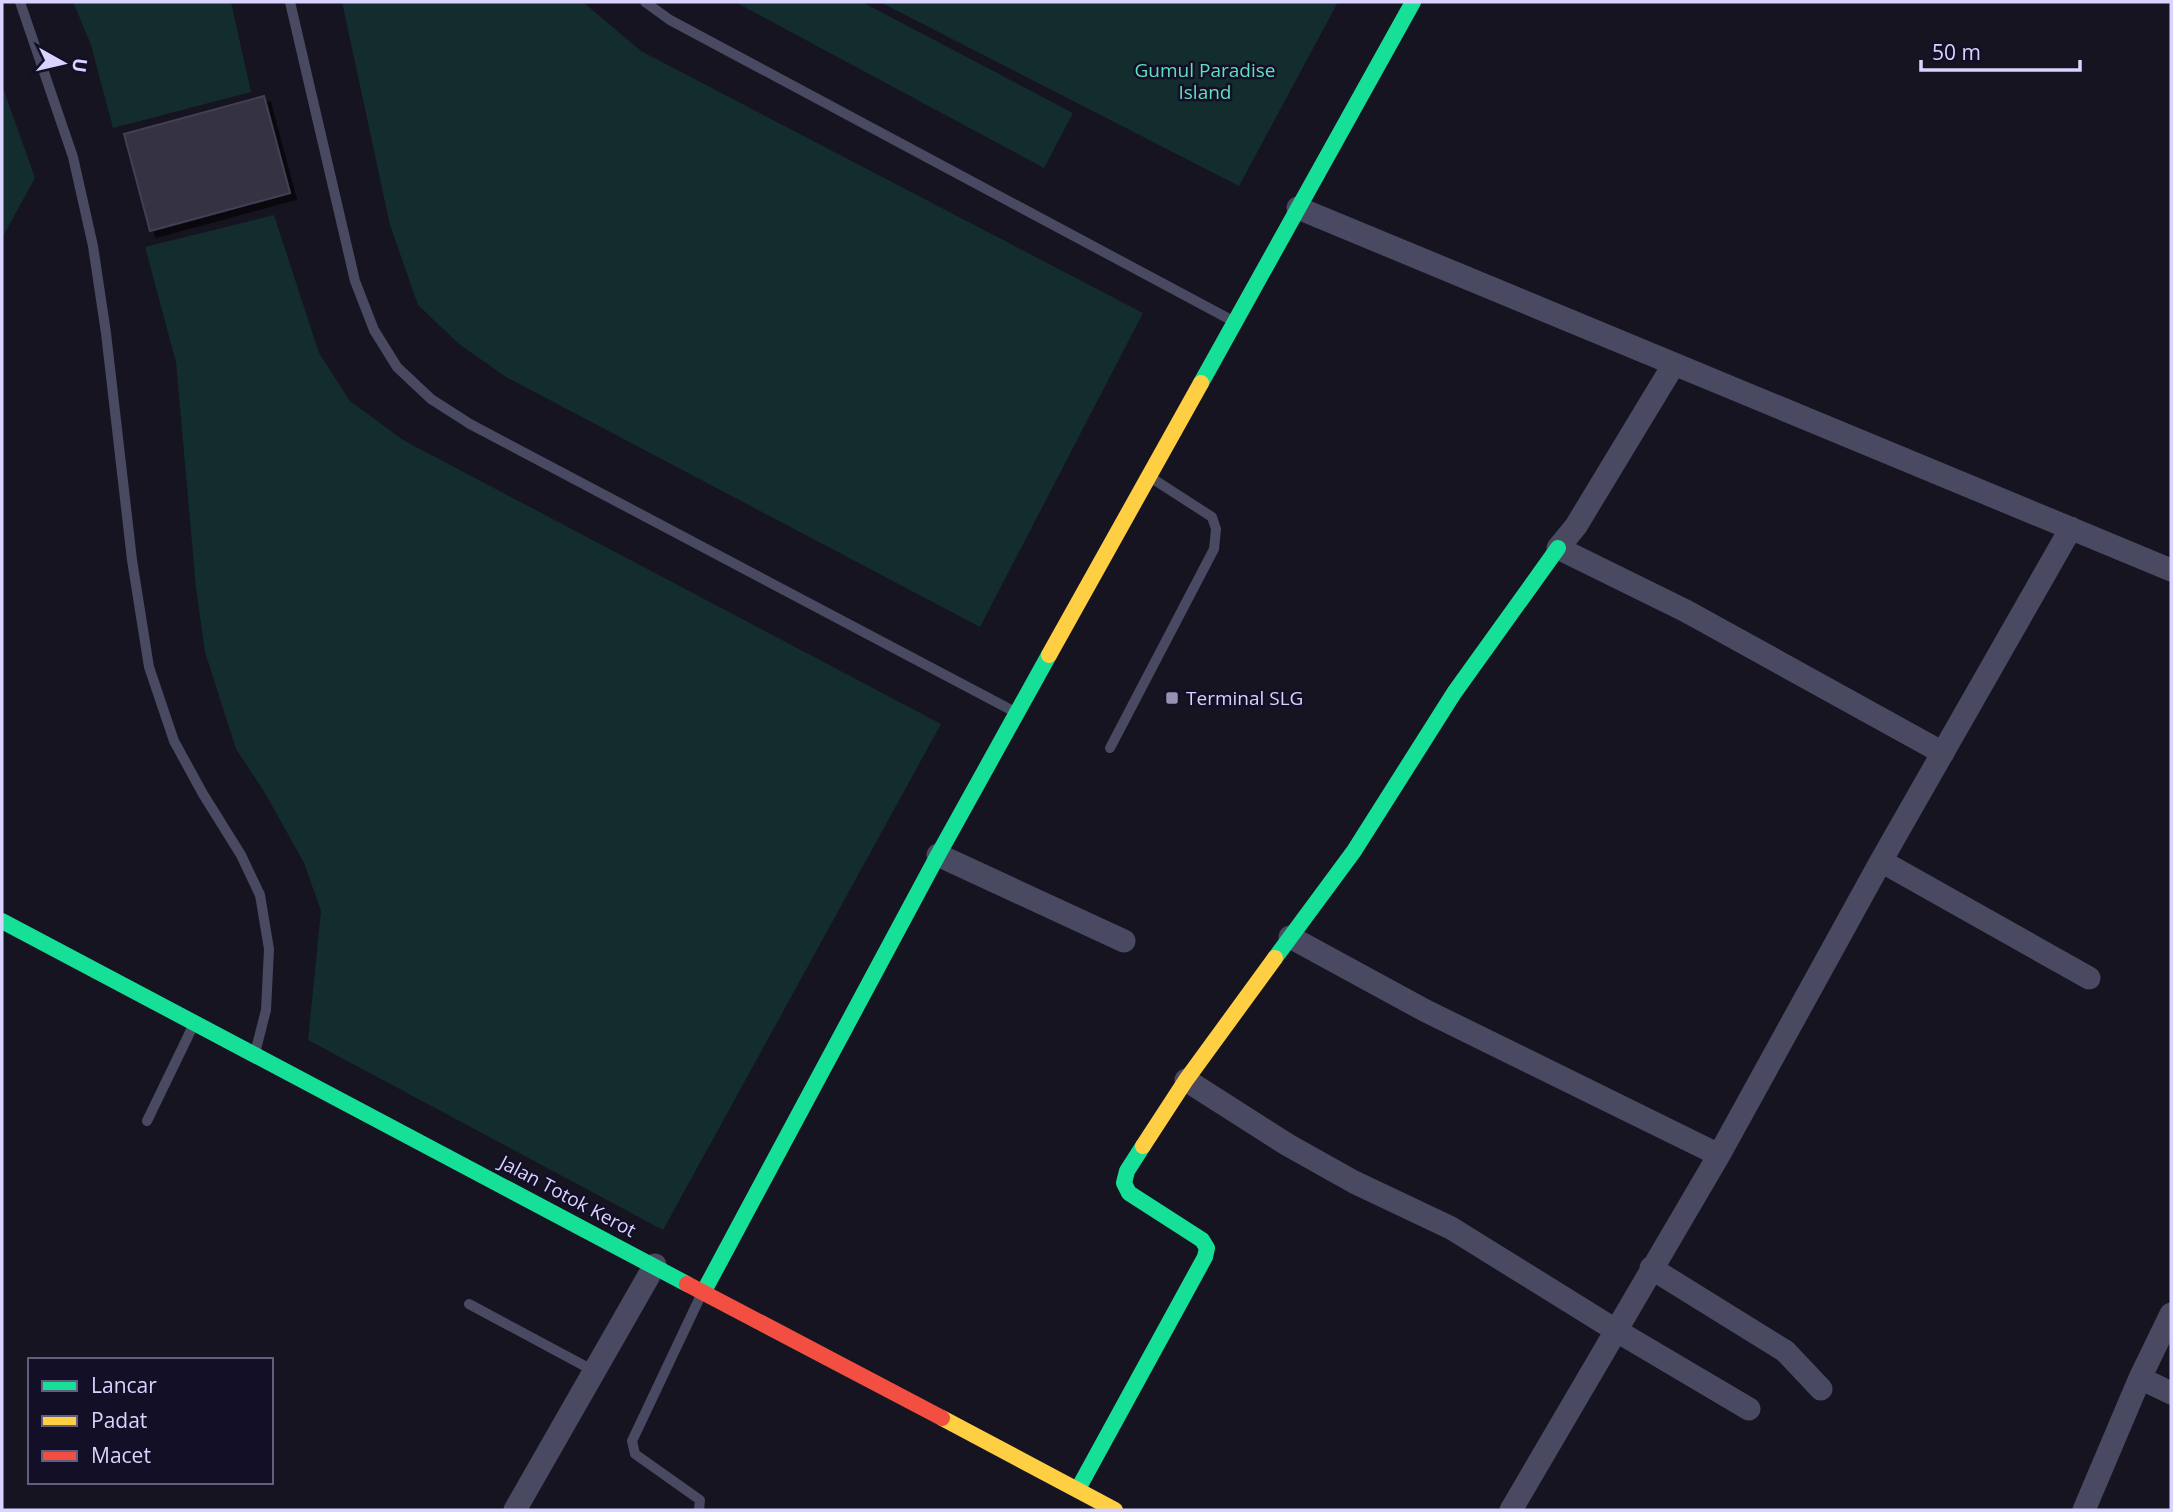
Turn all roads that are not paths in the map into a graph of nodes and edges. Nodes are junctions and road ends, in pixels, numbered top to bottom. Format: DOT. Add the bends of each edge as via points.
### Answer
graph roads {
  1 [pos="20,2"];
  2 [pos="290,2"];
  3 [pos="645,2"];
  4 [pos="1413,2"];
  5 [pos="1298,208"];
  6 [pos="1235,322"];
  7 [pos="1674,364"];
  8 [pos="1150,477"];
  9 [pos="2071,528"];
  10 [pos="1558,548"];
  11 [pos="2171,570"];
  12 [pos="1018,713"];
  13 [pos="1110,748"];
  14 [pos="1944,753"];
  15 [pos="938,855"];
  16 [pos="1881,861"];
  17 [pos="2,921"];
  18 [pos="1290,937"];
  19 [pos="1124,941"];
  20 [pos="2089,978"];
  21 [pos="194,1024"];
  22 [pos="254,1055"];
  23 [pos="1186,1080"];
  24 [pos="147,1121"];
  25 [pos="1719,1155"];
  26 [pos="655,1265"];
  27 [pos="1651,1268"];
  28 [pos="704,1291"];
  29 [pos="469,1304"];
  30 [pos="2171,1314"];
  31 [pos="1617,1331"];
  32 [pos="594,1371"];
  33 [pos="2140,1378"];
  34 [pos="1821,1390"];
  35 [pos="2171,1392"];
  36 [pos="1749,1409"];
  37 [pos="1078,1489"];
  38 [pos="515,1510"];
  39 [pos="699,1510"];
  40 [pos="1115,1510"];
  41 [pos="1511,1510"];
  42 [pos="2084,1510"];
  1 -- 22 [label="lane" via="73,157 93,246 149,667 174,741 260,895 269,948 266,1010"];
  2 -- 12 [label="lane" via="355,281 374,330 397,367 431,399 470,424"];
  3 -- 6 [label="lane" via="670,20"];
  4 -- 5 [label="street"];
  5 -- 6 [label="street"];
  5 -- 7 [label="street"];
  6 -- 8 [label="street"];
  7 -- 9 [label="street"];
  7 -- 10 [label="street"];
  8 -- 12 [label="street"];
  8 -- 13 [label="lane" via="1212,517 1214,549"];
  9 -- 11 [label="street"];
  9 -- 14 [label="street"];
  10 -- 14 [label="street" via="1686,611"];
  10 -- 18 [label="street" via="1454,693 1354,851"];
  12 -- 15 [label="street"];
  14 -- 16 [label="street"];
  15 -- 19 [label="street"];
  15 -- 28 [label="street"];
  16 -- 20 [label="street"];
  16 -- 25 [label="street"];
  17 -- 21 [label="street, Jalan Totok Kerot"];
  18 -- 23 [label="street"];
  18 -- 25 [label="street" via="1426,1011"];
  21 -- 22 [label="street, Jalan Totok Kerot"];
  21 -- 24 [label="lane"];
  22 -- 26 [label="street, Jalan Totok Kerot"];
  23 -- 31 [label="street" via="1354,1182 1451,1228"];
  23 -- 37 [label="street" via="1127,1171 1124,1183 1129,1193 1202,1240 1207,1248 1205,1257"];
  25 -- 27 [label="street"];
  26 -- 28 [label="street, Jalan Totok Kerot"];
  26 -- 32 [label="street"];
  27 -- 31 [label="street"];
  27 -- 34 [label="street" via="1785,1351"];
  28 -- 37 [label="street, Jalan Totok Kerot"];
  28 -- 39 [label="lane" via="632,1441 635,1454 700,1500"];
  29 -- 32 [label="lane"];
  30 -- 33 [label="street"];
  31 -- 36 [label="street"];
  31 -- 41 [label="street"];
  32 -- 38 [label="street"];
  33 -- 35 [label="street"];
  33 -- 42 [label="street"];
  37 -- 40 [label="street, Jalan Totok Kerot"];
}
